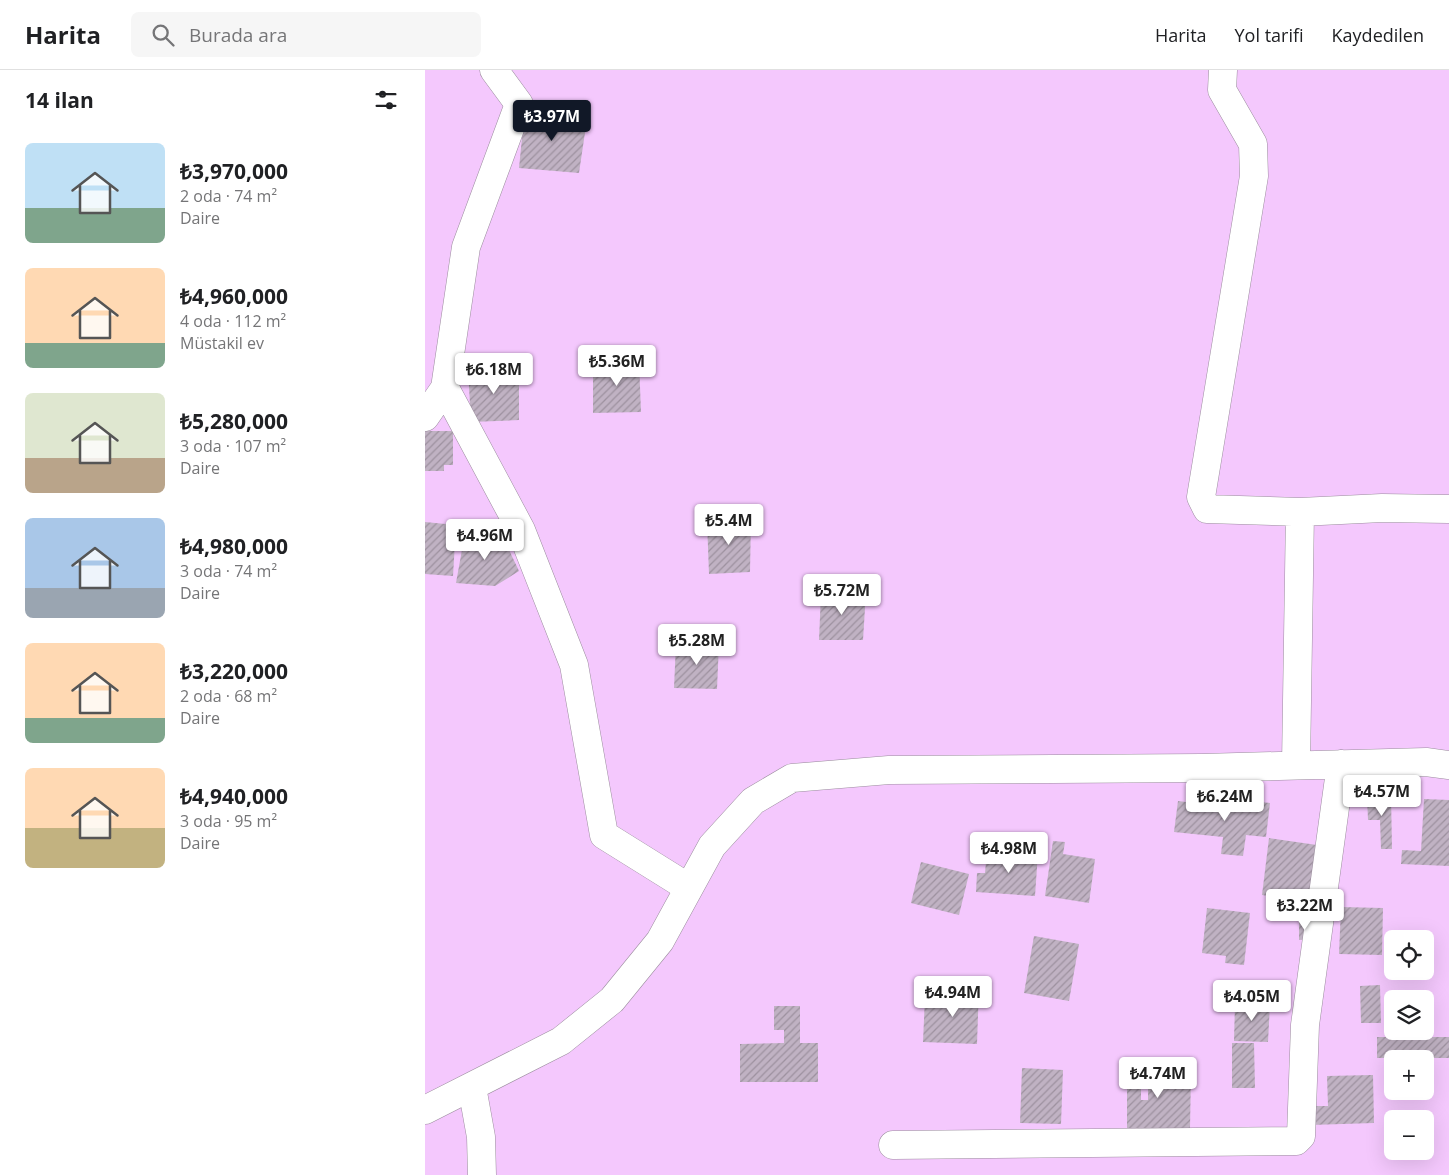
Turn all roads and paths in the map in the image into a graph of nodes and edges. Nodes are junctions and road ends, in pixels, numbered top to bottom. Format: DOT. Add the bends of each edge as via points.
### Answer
graph roads {
  1 [pos="1223,70"];
  2 [pos="506,75"];
  3 [pos="445,388"];
  4 [pos="425,417"];
  5 [pos="1449,509"];
  6 [pos="1300,512"];
  7 [pos="1341,764"];
  8 [pos="1296,765"];
  9 [pos="1449,765"];
  10 [pos="689,888"];
  11 [pos="472,1087"];
  12 [pos="425,1110"];
  13 [pos="893,1145"];
  14 [pos="482,1175"];
  1 -- 6 [label="street" via="1223,90 1253,144 1255,176 1201,497 1207,509"];
  2 -- 3 [label="street" via="519,104 466,247"];
  3 -- 4 [label="street"];
  3 -- 10 [label="street" via="521,530 574,665 605,835"];
  5 -- 6 [label="street"];
  6 -- 8 [label="street"];
  7 -- 8 [label="street"];
  7 -- 9 [label="street" via="1426,762"];
  7 -- 13 [label="street" via="1305,1025 1301,1136 1296,1141"];
  8 -- 10 [label="street" via="889,770 792,778 753,801 712,846"];
  10 -- 11 [label="street" via="660,941 612,1000 561,1041"];
  11 -- 12 [label="street"];
  11 -- 14 [label="street" via="481,1138"];
}
